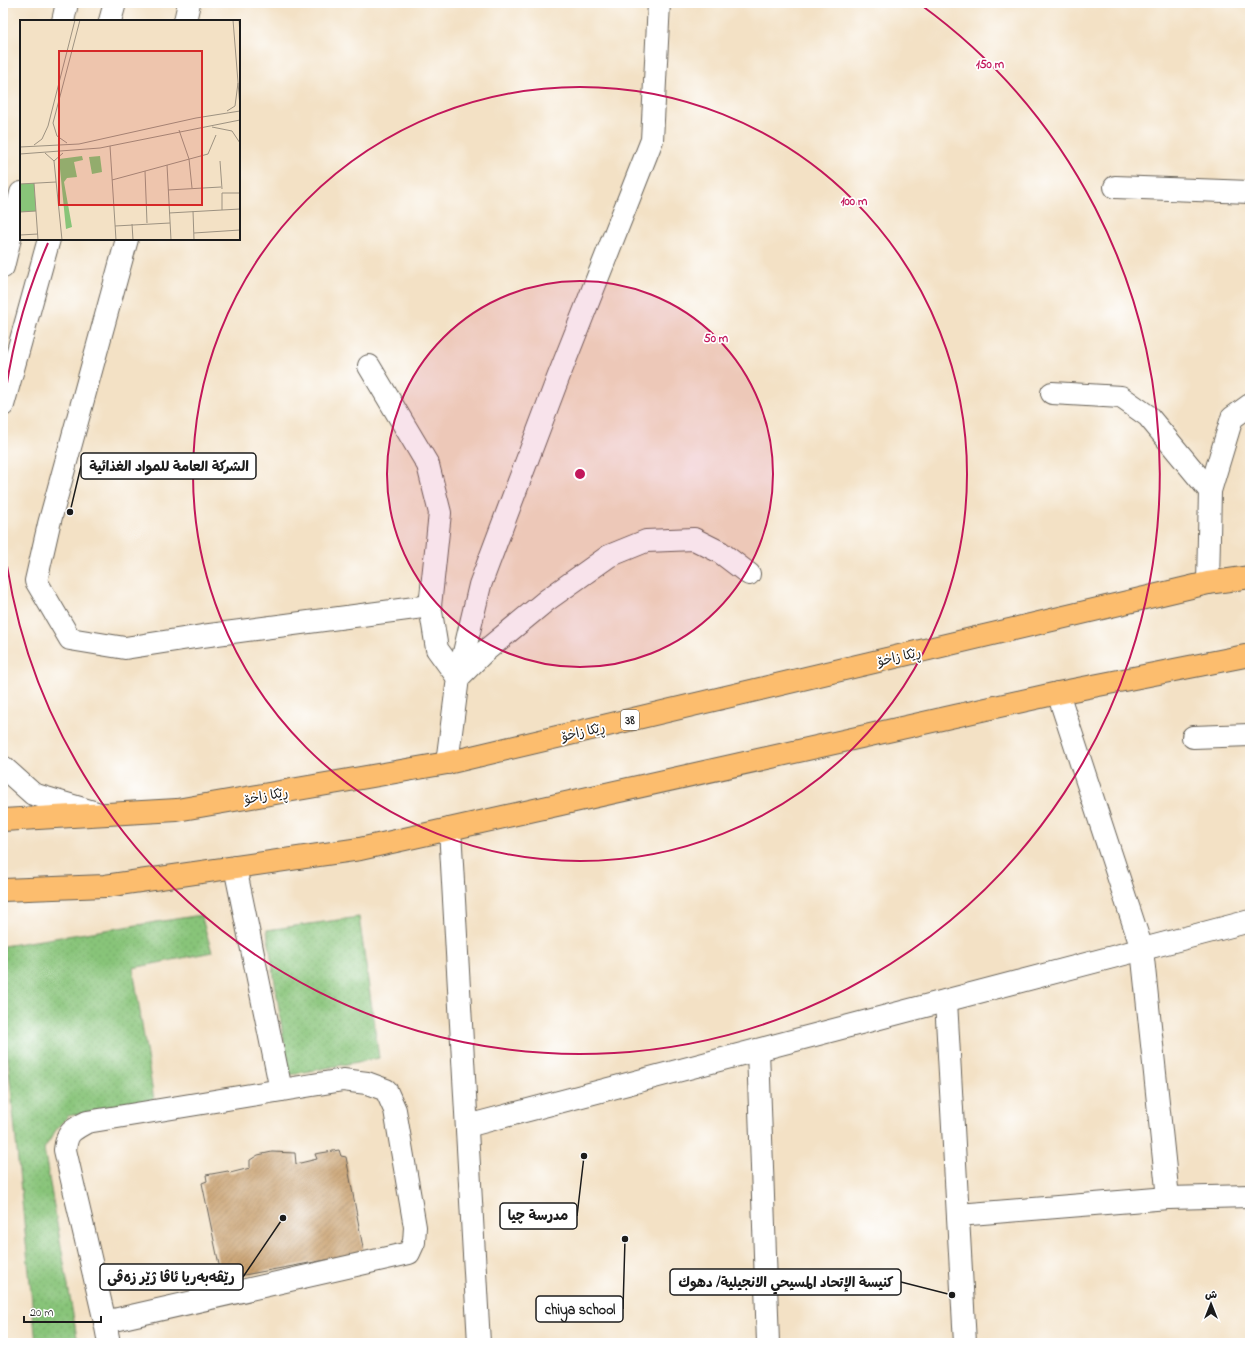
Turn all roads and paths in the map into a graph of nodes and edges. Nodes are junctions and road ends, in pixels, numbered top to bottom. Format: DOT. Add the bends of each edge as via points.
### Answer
graph roads {
  1 [pos="115,3"];
  2 [pos="190,3"];
  3 [pos="660,3"];
  4 [pos="110,20"];
  5 [pos="185,20"];
  6 [pos="1115,187"];
  7 [pos="1250,192"];
  8 [pos="20,197"];
  9 [pos="49,240"];
  10 [pos="127,240"];
  11 [pos="3,267"];
  12 [pos="369,366"];
  13 [pos="1052,393"];
  14 [pos="3,405"];
  15 [pos="1250,405"];
  16 [pos="1210,491"];
  17 [pos="748,574"];
  18 [pos="1250,576"];
  19 [pos="1208,583"];
  20 [pos="430,606"];
  21 [pos="1247,656"];
  22 [pos="458,678"];
  23 [pos="1058,693"];
  24 [pos="1250,735"];
  25 [pos="1193,736"];
  26 [pos="447,763"];
  27 [pos="3,767"];
  28 [pos="103,815"];
  29 [pos="3,820"];
  30 [pos="450,829"];
  31 [pos="235,867"];
  32 [pos="34,889"];
  33 [pos="3,890"];
  34 [pos="3,900"];
  35 [pos="1250,921"];
  36 [pos="1142,949"];
  37 [pos="946,1001"];
  38 [pos="758,1050"];
  39 [pos="281,1090"];
  40 [pos="467,1126"];
  41 [pos="1250,1196"];
  42 [pos="1168,1198"];
  43 [pos="958,1215"];
  44 [pos="105,1322"];
  45 [pos="108,1343"];
  46 [pos="479,1343"];
  47 [pos="768,1343"];
  48 [pos="965,1343"];
  1 -- 4 [label="street"];
  2 -- 5 [label="street"];
  3 -- 22 [label="street" via="652,140 480,585"];
  6 -- 7 [label="street"];
  8 -- 11 [label="street"];
  9 -- 14 [label="street"];
  10 -- 20 [label="street" via="49,524 36,581 70,639 126,648"];
  12 -- 20 [label="street" via="428,465 440,513"];
  13 -- 16 [label="street" via="1121,397 1148,416"];
  15 -- 16 [label="street" via="1232,418"];
  16 -- 19 [label="street"];
  17 -- 22 [label="street" via="720,552 694,539 646,541 609,556 547,600 484,652"];
  18 -- 19 [label="highway, ڕێکا زاخۆ / 38"];
  19 -- 26 [label="highway, ڕێکا زاخۆ / 38"];
  20 -- 22 [label="street" via="437,649"];
  21 -- 23 [label="highway"];
  22 -- 26 [label="street"];
  23 -- 30 [label="highway"];
  23 -- 36 [label="street"];
  24 -- 25 [label="street"];
  26 -- 28 [label="highway, ڕێکا زاخۆ / 38" via="176,810"];
  27 -- 28 [label="street" via="33,794"];
  28 -- 29 [label="highway, ڕێکا زاخۆ / 38"];
  30 -- 31 [label="highway" via="360,849"];
  30 -- 40 [label="street"];
  31 -- 32 [label="highway" via="105,886"];
  31 -- 39 [label="street"];
  32 -- 33 [label="highway"];
  32 -- 34 [label="street"];
  35 -- 36 [label="street"];
  36 -- 37 [label="street"];
  36 -- 42 [label="street"];
  37 -- 38 [label="street"];
  37 -- 43 [label="street"];
  38 -- 40 [label="street"];
  38 -- 47 [label="street"];
  39 -- 44 [label="street" via="87,1122 74,1129 67,1137 65,1150"];
  39 -- 44 [label="street" via="343,1080 367,1083 386,1090 395,1110 415,1227 414,1242 409,1253"];
  40 -- 46 [label="street"];
  41 -- 42 [label="street"];
  42 -- 43 [label="street"];
  43 -- 48 [label="street"];
  44 -- 45 [label="street"];
}
